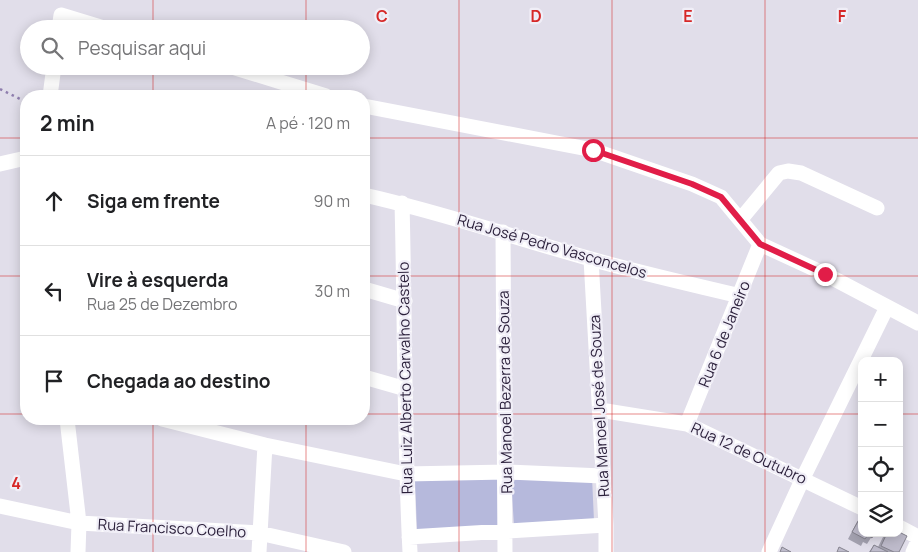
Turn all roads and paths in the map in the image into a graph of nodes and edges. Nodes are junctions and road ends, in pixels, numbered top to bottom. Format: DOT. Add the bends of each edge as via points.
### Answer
graph roads {
  1 [pos="60,20"];
  2 [pos="77,20"];
  3 [pos="53,75"];
  4 [pos="258,75"];
  5 [pos="0,89"];
  6 [pos="51,90"];
  7 [pos="307,90"];
  8 [pos="20,99"];
  9 [pos="370,107"];
  10 [pos="20,159"];
  11 [pos="0,164"];
  12 [pos="370,196"];
  13 [pos="402,203"];
  14 [pos="877,208"];
  15 [pos="741,218"];
  16 [pos="503,232"];
  17 [pos="760,244"];
  18 [pos="591,259"];
  19 [pos="370,291"];
  20 [pos="740,296"];
  21 [pos="405,301"];
  22 [pos="887,307"];
  23 [pos="918,323"];
  24 [pos="370,379"];
  25 [pos="406,389"];
  26 [pos="600,410"];
  27 [pos="688,424"];
  28 [pos="68,425"];
  29 [pos="186,425"];
  30 [pos="265,445"];
  31 [pos="506,472"];
  32 [pos="406,474"];
  33 [pos="603,476"];
  34 [pos="803,478"];
  35 [pos="0,506"];
  36 [pos="858,506"];
  37 [pos="79,523"];
  38 [pos="606,526"];
  39 [pos="506,530"];
  40 [pos="903,530"];
  41 [pos="260,533"];
  42 [pos="918,539"];
  43 [pos="409,544"];
  44 [pos="78,552"];
  45 [pos="259,552"];
  46 [pos="344,552"];
  47 [pos="505,552"];
  48 [pos="606,552"];
  49 [pos="769,552"];
  50 [pos="913,552"];
  1 -- 2 [label="street" via="61,15"];
  3 -- 6 [label="street"];
  4 -- 7 [label="street"];
  5 -- 8 [label="path"];
  9 -- 15 [label="street" via="593,150 721,197"];
  10 -- 11 [label="street"];
  12 -- 13 [label="street, Rua José Pedro Vasconcelos"];
  13 -- 16 [label="street, Rua José Pedro Vasconcelos"];
  13 -- 21 [label="street, Rua Luiz Alberto Carvalho Castelo"];
  14 -- 15 [label="street" via="801,173 788,171 779,173"];
  15 -- 17 [label="street"];
  16 -- 18 [label="street, Rua José Pedro Vasconcelos"];
  16 -- 31 [label="street, Rua Manoel Bezerra de Souza"];
  17 -- 20 [label="street, Rua 6 de Janeiro"];
  17 -- 22 [label="street"];
  18 -- 20 [label="street, Rua José Pedro Vasconcelos"];
  18 -- 26 [label="street, Rua Manoel José de Souza"];
  19 -- 21 [label="street"];
  20 -- 27 [label="street, Rua 6 de Janeiro"];
  21 -- 25 [label="street, Rua Luiz Alberto Carvalho Castelo"];
  22 -- 23 [label="street"];
  22 -- 34 [label="street"];
  24 -- 25 [label="street"];
  25 -- 32 [label="street, Rua Luiz Alberto Carvalho Castelo"];
  26 -- 27 [label="street, Rua 12 de Outubro"];
  26 -- 33 [label="street, Rua Manoel José de Souza"];
  27 -- 34 [label="street, Rua 12 de Outubro"];
  28 -- 37 [label="street"];
  29 -- 30 [label="street"];
  30 -- 32 [label="street"];
  30 -- 41 [label="street"];
  31 -- 32 [label="street"];
  31 -- 33 [label="street"];
  31 -- 39 [label="street, Rua Manoel Bezerra de Souza"];
  32 -- 43 [label="street, Rua Luiz Alberto Carvalho Castelo"];
  33 -- 38 [label="street, Rua Manoel José de Souza"];
  34 -- 36 [label="street, Rua 12 de Outubro"];
  34 -- 49 [label="street"];
  35 -- 37 [label="street, Rua Francisco Coelho"];
  37 -- 41 [label="street, Rua Francisco Coelho"];
  37 -- 44 [label="street"];
  38 -- 39 [label="street"];
  38 -- 48 [label="street, Rua Manoel José de Souza"];
  39 -- 43 [label="street"];
  39 -- 47 [label="street, Rua Manoel Bezerra de Souza"];
  40 -- 42 [label="street"];
  41 -- 45 [label="street"];
  41 -- 46 [label="street, Rua Francisco Coelho"];
  42 -- 50 [label="street"];
}
